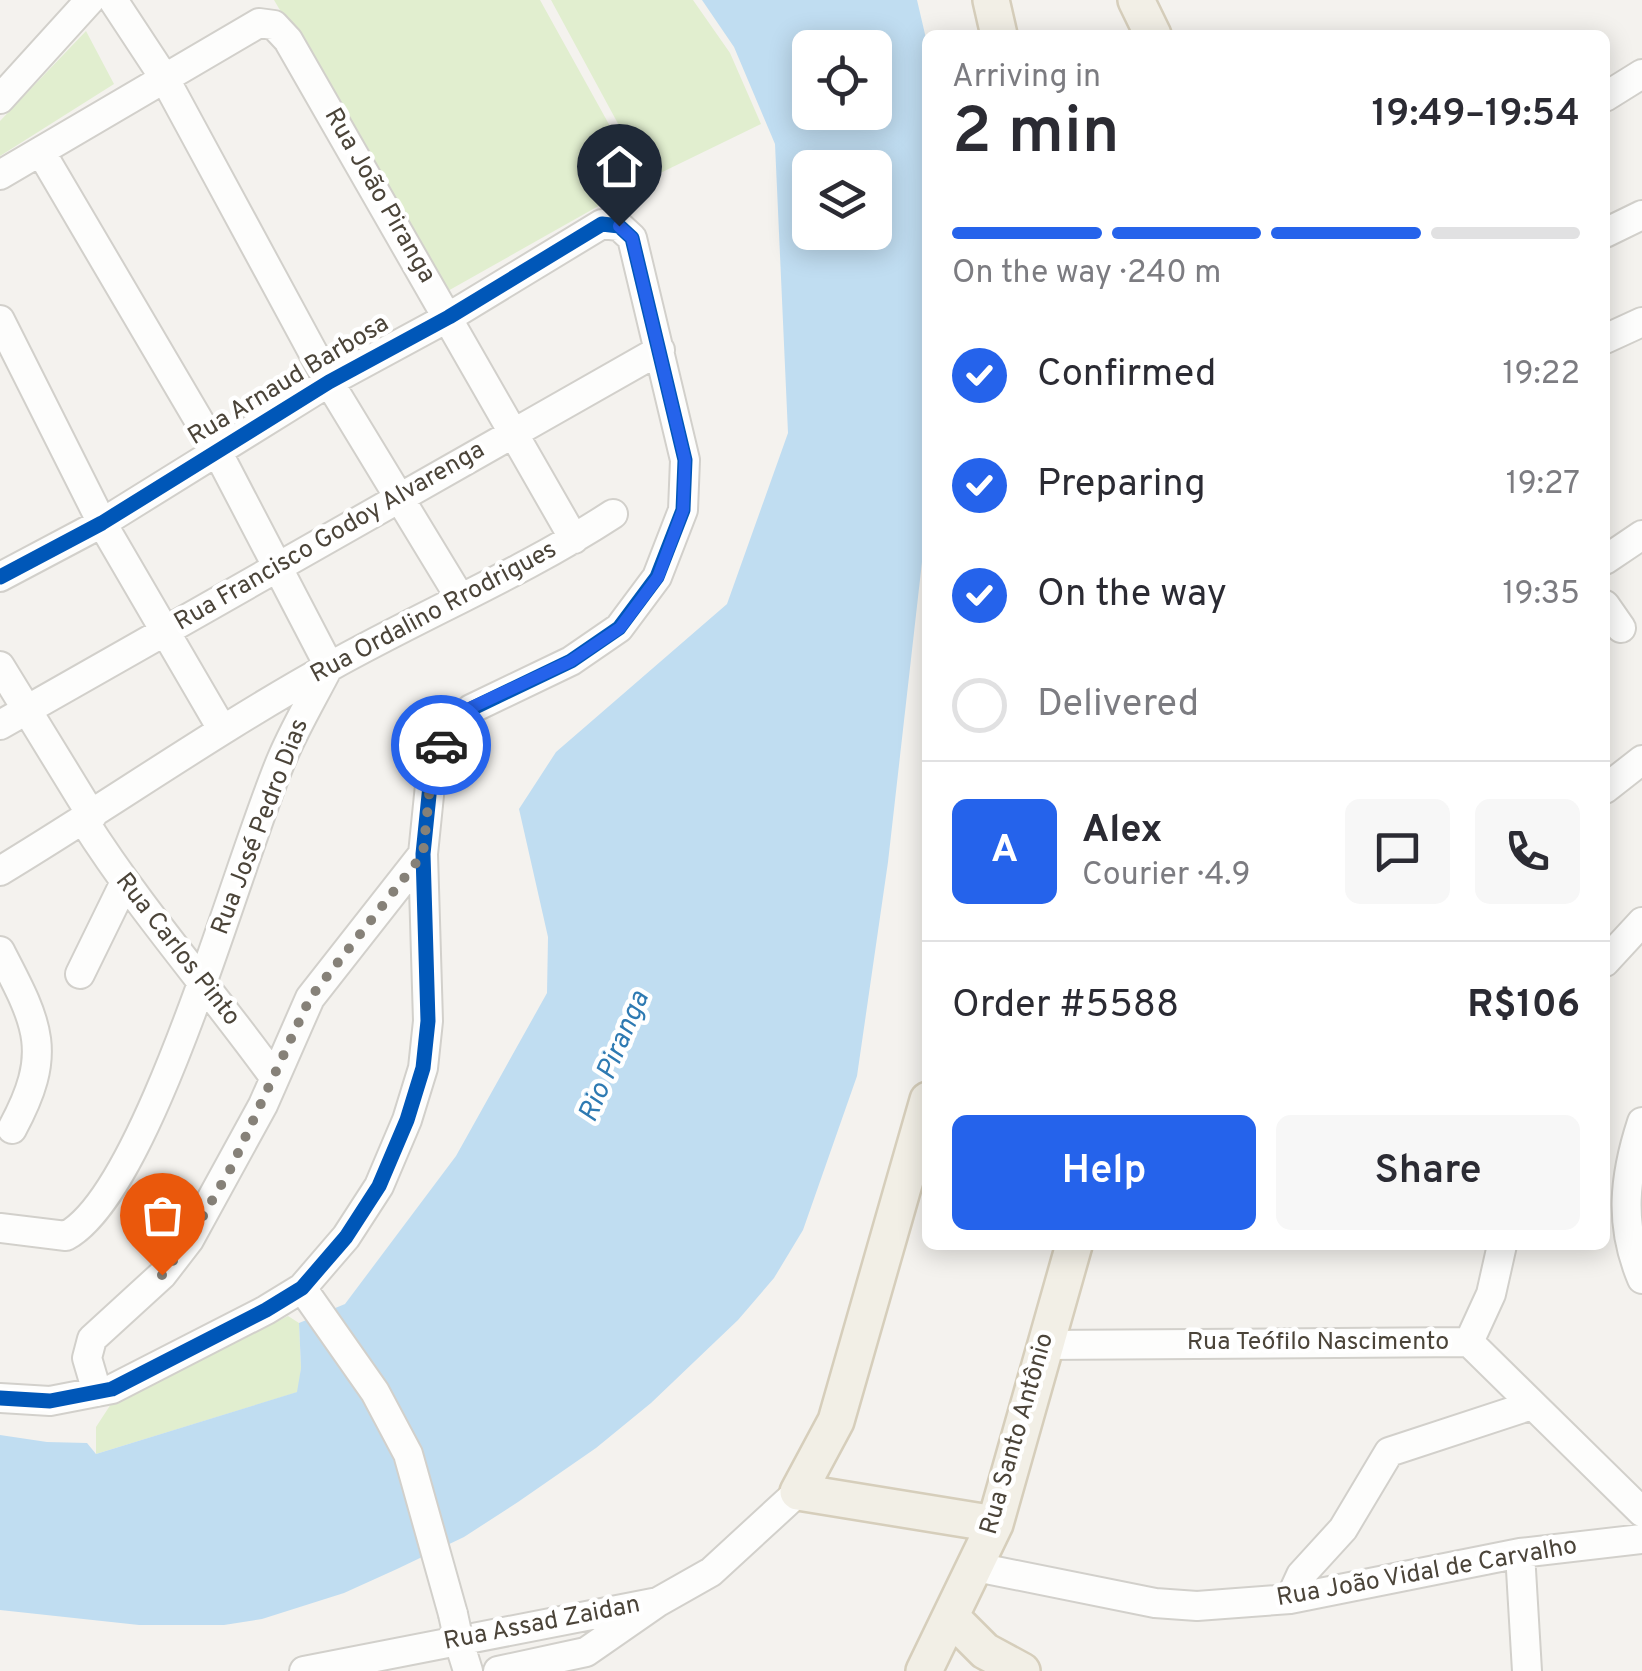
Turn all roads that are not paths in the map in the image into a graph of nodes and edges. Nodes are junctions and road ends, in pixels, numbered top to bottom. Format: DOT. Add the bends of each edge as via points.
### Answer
graph roads {
  1 [pos="90,0"];
  2 [pos="113,0"];
  3 [pos="990,0"];
  4 [pos="1136,0"];
  5 [pos="999,30"];
  6 [pos="1151,30"];
  7 [pos="1642,74"];
  8 [pos="165,80"];
  9 [pos="1610,93"];
  10 [pos="0,99"];
  11 [pos="41,152"];
  12 [pos="0,175"];
  13 [pos="1642,216"];
  14 [pos="1610,231"];
  15 [pos="449,317"];
  16 [pos="0,320"];
  17 [pos="1642,322"];
  18 [pos="1610,337"];
  19 [pos="660,350"];
  20 [pos="329,382"];
  21 [pos="514,433"];
  22 [pos="218,453"];
  23 [pos="399,497"];
  24 [pos="613,514"];
  25 [pos="102,523"];
  26 [pos="1642,536"];
  27 [pos="574,539"];
  28 [pos="1610,557"];
  29 [pos="276,568"];
  30 [pos="0,577"];
  31 [pos="459,596"];
  32 [pos="165,631"];
  33 [pos="0,666"];
  34 [pos="329,666"];
  35 [pos="27,710"];
  36 [pos="0,725"];
  37 [pos="222,729"];
  38 [pos="1642,760"];
  39 [pos="1610,784"];
  40 [pos="88,819"];
  41 [pos="423,854"];
  42 [pos="0,871"];
  43 [pos="124,884"];
  44 [pos="1642,922"];
  45 [pos="0,952"];
  46 [pos="1610,957"];
  47 [pos="80,974"];
  48 [pos="204,979"];
  49 [pos="274,1077"];
  50 [pos="922,1121"];
  51 [pos="1642,1122"];
  52 [pos="12,1129"];
  53 [pos="0,1228"];
  54 [pos="1501,1250"];
  55 [pos="1069,1260"];
  56 [pos="1642,1279"];
  57 [pos="306,1294"];
  58 [pos="1469,1342"];
  59 [pos="1044,1345"];
  60 [pos="97,1392"];
  61 [pos="0,1398"];
  62 [pos="1532,1405"];
  63 [pos="798,1492"];
  64 [pos="1642,1512"];
  65 [pos="995,1524"];
  66 [pos="1642,1539"];
  67 [pos="1520,1553"];
  68 [pos="976,1567"];
  69 [pos="1290,1599"];
  70 [pos="658,1602"];
  71 [pos="951,1617"];
  72 [pos="304,1671"];
  73 [pos="468,1671"];
  74 [pos="498,1671"];
  75 [pos="924,1671"];
  76 [pos="1022,1671"];
  77 [pos="1527,1671"];
  1 -- 10 [label="street"];
  2 -- 8 [label="street"];
  3 -- 5 [label="main road"];
  4 -- 6 [label="main road"];
  7 -- 9 [label="street"];
  8 -- 11 [label="street"];
  8 -- 15 [label="street, Rua João Piranga" via="259,23 274,25"];
  8 -- 20 [label="street"];
  11 -- 12 [label="street"];
  11 -- 22 [label="street"];
  13 -- 14 [label="street"];
  15 -- 19 [label="street, Rua Arnaud Barbosa" via="602,224 619,226 632,238"];
  15 -- 20 [label="street, Rua Arnaud Barbosa"];
  15 -- 21 [label="street, Rua João Piranga"];
  16 -- 25 [label="street"];
  17 -- 18 [label="street"];
  19 -- 21 [label="street, Rua Francisco Godoy Alvarenga"];
  19 -- 41 [label="street" via="685,460 683,510 658,577 620,628 571,661 470,708 451,728 433,756"];
  20 -- 22 [label="street, Rua Arnaud Barbosa"];
  20 -- 23 [label="street"];
  21 -- 23 [label="street, Rua Francisco Godoy Alvarenga"];
  21 -- 27 [label="street, Rua João Piranga"];
  22 -- 25 [label="street, Rua Arnaud Barbosa"];
  22 -- 29 [label="street"];
  23 -- 29 [label="street, Rua Francisco Godoy Alvarenga"];
  23 -- 31 [label="street"];
  24 -- 27 [label="street, Rua Ordalino Rrodrigues"];
  25 -- 30 [label="street, Rua Arnaud Barbosa"];
  25 -- 32 [label="street"];
  26 -- 28 [label="street"];
  27 -- 31 [label="street, Rua Ordalino Rrodrigues"];
  29 -- 32 [label="street, Rua Francisco Godoy Alvarenga"];
  29 -- 34 [label="street"];
  31 -- 34 [label="street, Rua Ordalino Rrodrigues"];
  32 -- 35 [label="street, Rua Francisco Godoy Alvarenga"];
  32 -- 37 [label="street"];
  33 -- 35 [label="street, Rua Carlos Pinto"];
  34 -- 37 [label="street, Rua Ordalino Rrodrigues"];
  34 -- 48 [label="street, Rua José Pedro Dias" via="283,756"];
  35 -- 36 [label="street, Rua Francisco Godoy Alvarenga"];
  35 -- 40 [label="street, Rua Carlos Pinto"];
  37 -- 40 [label="street, Rua Ordalino Rrodrigues"];
  38 -- 39 [label="street"];
  40 -- 42 [label="street, Rua Ordalino Rrodrigues"];
  40 -- 43 [label="street, Rua Carlos Pinto"];
  41 -- 49 [label="street" via="310,998"];
  41 -- 57 [label="street" via="423,1068 380,1186"];
  43 -- 47 [label="street"];
  43 -- 48 [label="street, Rua Carlos Pinto"];
  44 -- 46 [label="street"];
  45 -- 52 [label="street" via="28,1004 37,1041 34,1079"];
  48 -- 49 [label="street, Rua Carlos Pinto"];
  48 -- 53 [label="street, Rua José Pedro Dias" via="140,1135 84,1222 66,1236"];
  49 -- 60 [label="street" via="189,1240 87,1348"];
  50 -- 63 [label="main road" via="841,1406"];
  51 -- 56 [label="street" via="1625,1218"];
  54 -- 58 [label="street" via="1491,1294"];
  55 -- 59 [label="main road, Rua Santo Antônio"];
  57 -- 60 [label="street"];
  57 -- 73 [label="street, bridge" via="376,1392 408,1454"];
  58 -- 59 [label="street, Rua Teófilo Nascimento"];
  58 -- 62 [label="street, Rua Teófilo Nascimento"];
  59 -- 65 [label="main road, Rua Santo Antônio"];
  60 -- 61 [label="street" via="50,1400"];
  62 -- 64 [label="street, Rua Teófilo Nascimento"];
  62 -- 69 [label="street" via="1389,1452"];
  63 -- 65 [label="main road"];
  63 -- 70 [label="street, Rua Assad Zaidan" via="711,1572"];
  65 -- 68 [label="main road, Rua Santo Antônio"];
  66 -- 67 [label="street, Rua João Vidal de Carvalho"];
  67 -- 69 [label="street, Rua João Vidal de Carvalho"];
  67 -- 77 [label="street"];
  68 -- 69 [label="street, Rua João Vidal de Carvalho" via="1155,1604"];
  68 -- 71 [label="main road, Rua Santo Antônio"];
  70 -- 72 [label="street, Rua Assad Zaidan"];
  70 -- 74 [label="street, Rua Assad Zaidan" via="586,1652"];
  71 -- 75 [label="main road, Rua Santo Antônio"];
  71 -- 76 [label="main road" via="986,1651"];
}
